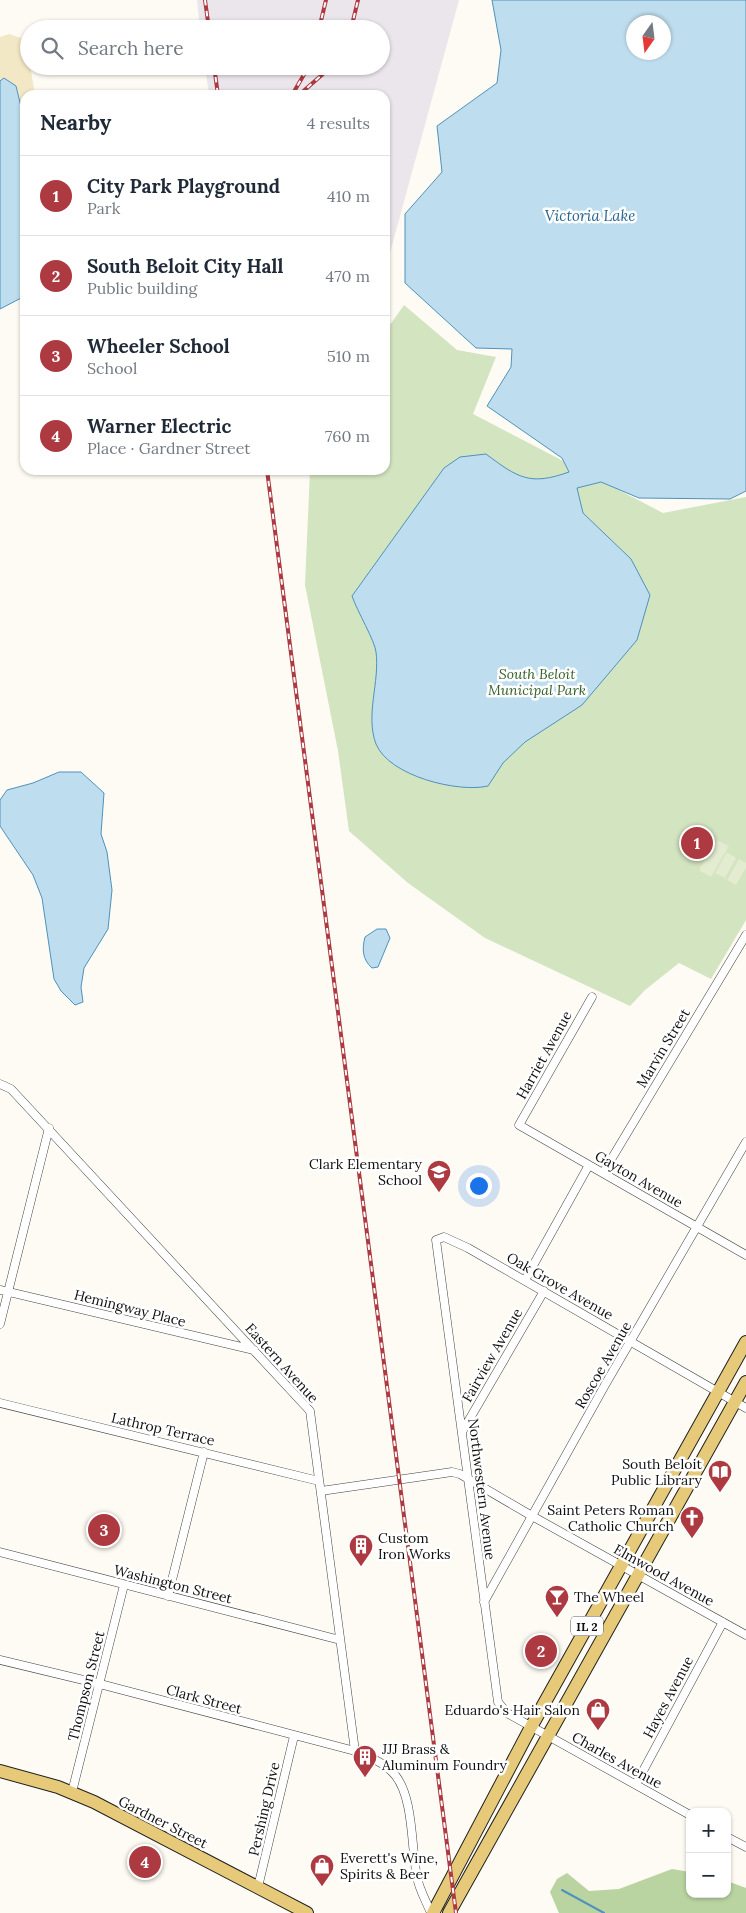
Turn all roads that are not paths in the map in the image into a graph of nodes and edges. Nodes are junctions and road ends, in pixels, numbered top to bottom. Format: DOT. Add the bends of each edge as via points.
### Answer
graph roads {
  1 [pos="745,935"];
  2 [pos="592,997"];
  3 [pos="0,1084"];
  4 [pos="519,1125"];
  5 [pos="49,1128"];
  6 [pos="746,1142"];
  7 [pos="589,1165"];
  8 [pos="603,1173"];
  9 [pos="697,1227"];
  10 [pos="438,1239"];
  11 [pos="746,1255"];
  12 [pos="525,1280"];
  13 [pos="4,1291"];
  14 [pos="544,1291"];
  15 [pos="0,1324"];
  16 [pos="631,1340"];
  17 [pos="746,1342"];
  18 [pos="254,1350"];
  19 [pos="746,1382"];
  20 [pos="719,1390"];
  21 [pos="0,1403"];
  22 [pos="741,1405"];
  23 [pos="462,1432"];
  24 [pos="204,1452"];
  25 [pos="467,1477"];
  26 [pos="319,1480"];
  27 [pos="321,1491"];
  28 [pos="532,1516"];
  29 [pos="0,1552"];
  30 [pos="622,1566"];
  31 [pos="639,1575"];
  32 [pos="124,1585"];
  33 [pos="168,1596"];
  34 [pos="484,1602"];
  35 [pos="723,1622"];
  36 [pos="746,1635"];
  37 [pos="340,1640"];
  38 [pos="0,1660"];
  39 [pos="100,1684"];
  40 [pos="531,1727"];
  41 [pos="294,1736"];
  42 [pos="549,1737"];
  43 [pos="355,1751"];
  44 [pos="0,1771"];
  45 [pos="636,1784"];
  46 [pos="72,1792"];
  47 [pos="686,1813"];
  48 [pos="731,1839"];
  49 [pos="746,1847"];
  50 [pos="258,1887"];
  51 [pos="307,1913"];
  52 [pos="432,1913"];
  53 [pos="449,1913"];
  1 -- 8 [label="street, Marvin Street"];
  2 -- 4 [label="street, Harriet Avenue"];
  3 -- 5 [label="street, Eastern Avenue" via="11,1089"];
  4 -- 7 [label="street, Gayton Avenue"];
  5 -- 13 [label="street"];
  5 -- 18 [label="street, Eastern Avenue"];
  6 -- 9 [label="street, Roscoe Avenue"];
  7 -- 8 [label="street, Gayton Avenue"];
  7 -- 12 [label="street"];
  8 -- 9 [label="street, Gayton Avenue"];
  9 -- 11 [label="street, Gayton Avenue"];
  9 -- 16 [label="street, Roscoe Avenue"];
  10 -- 12 [label="street, Oak Grove Avenue" via="447,1238"];
  10 -- 23 [label="street, Northwestern Avenue"];
  12 -- 14 [label="street, Oak Grove Avenue"];
  13 -- 15 [label="street"];
  13 -- 18 [label="street, Hemingway Place"];
  14 -- 16 [label="street, Oak Grove Avenue"];
  14 -- 23 [label="street, Fairview Avenue"];
  16 -- 20 [label="street, Oak Grove Avenue"];
  16 -- 28 [label="street, Roscoe Avenue"];
  17 -- 20 [label="main road, IL 2"];
  18 -- 26 [label="street, Eastern Avenue" via="310,1411"];
  19 -- 22 [label="main road, IL 2"];
  20 -- 22 [label="street, Oak Grove Avenue"];
  20 -- 30 [label="main road, IL 2"];
  21 -- 24 [label="street, Lathrop Terrace"];
  22 -- 31 [label="main road, IL 2"];
  23 -- 25 [label="street, Northwestern Avenue"];
  24 -- 26 [label="street, Lathrop Terrace"];
  24 -- 33 [label="street"];
  25 -- 27 [label="street" via="452,1472"];
  25 -- 28 [label="street, Elmwood Avenue"];
  25 -- 34 [label="street, Northwestern Avenue"];
  26 -- 27 [label="street, Eastern Avenue"];
  27 -- 37 [label="street, Eastern Avenue"];
  28 -- 30 [label="street, Elmwood Avenue"];
  28 -- 34 [label="street, Roscoe Avenue"];
  29 -- 32 [label="street, Washington Street"];
  30 -- 31 [label="street, Elmwood Avenue"];
  30 -- 40 [label="main road, IL 2"];
  31 -- 35 [label="street, Elmwood Avenue"];
  31 -- 42 [label="main road, IL 2"];
  32 -- 33 [label="street, Washington Street"];
  32 -- 39 [label="street, Thompson Street"];
  33 -- 37 [label="street, Washington Street"];
  34 -- 40 [label="street, Northwestern Avenue" via="498,1702 506,1712"];
  35 -- 36 [label="street, Elmwood Avenue"];
  35 -- 45 [label="street, Hayes Avenue"];
  37 -- 43 [label="street, Eastern Avenue"];
  38 -- 39 [label="street, Clark Street"];
  39 -- 41 [label="street, Clark Street"];
  39 -- 46 [label="street, Thompson Street"];
  40 -- 42 [label="street, Charles Avenue"];
  40 -- 52 [label="main road, IL 2"];
  41 -- 43 [label="street, Clark Street"];
  41 -- 50 [label="street, Pershing Drive"];
  42 -- 45 [label="street, Charles Avenue"];
  42 -- 53 [label="main road, IL 2"];
  43 -- 52 [label="street, Clark Street" via="380,1762 396,1776 405,1796 417,1878"];
  44 -- 46 [label="main road, Gardner Street"];
  45 -- 47 [label="street, Charles Avenue"];
  46 -- 50 [label="main road, Gardner Street"];
  48 -- 49 [label="street"];
  50 -- 51 [label="main road, Gardner Street"];
}
